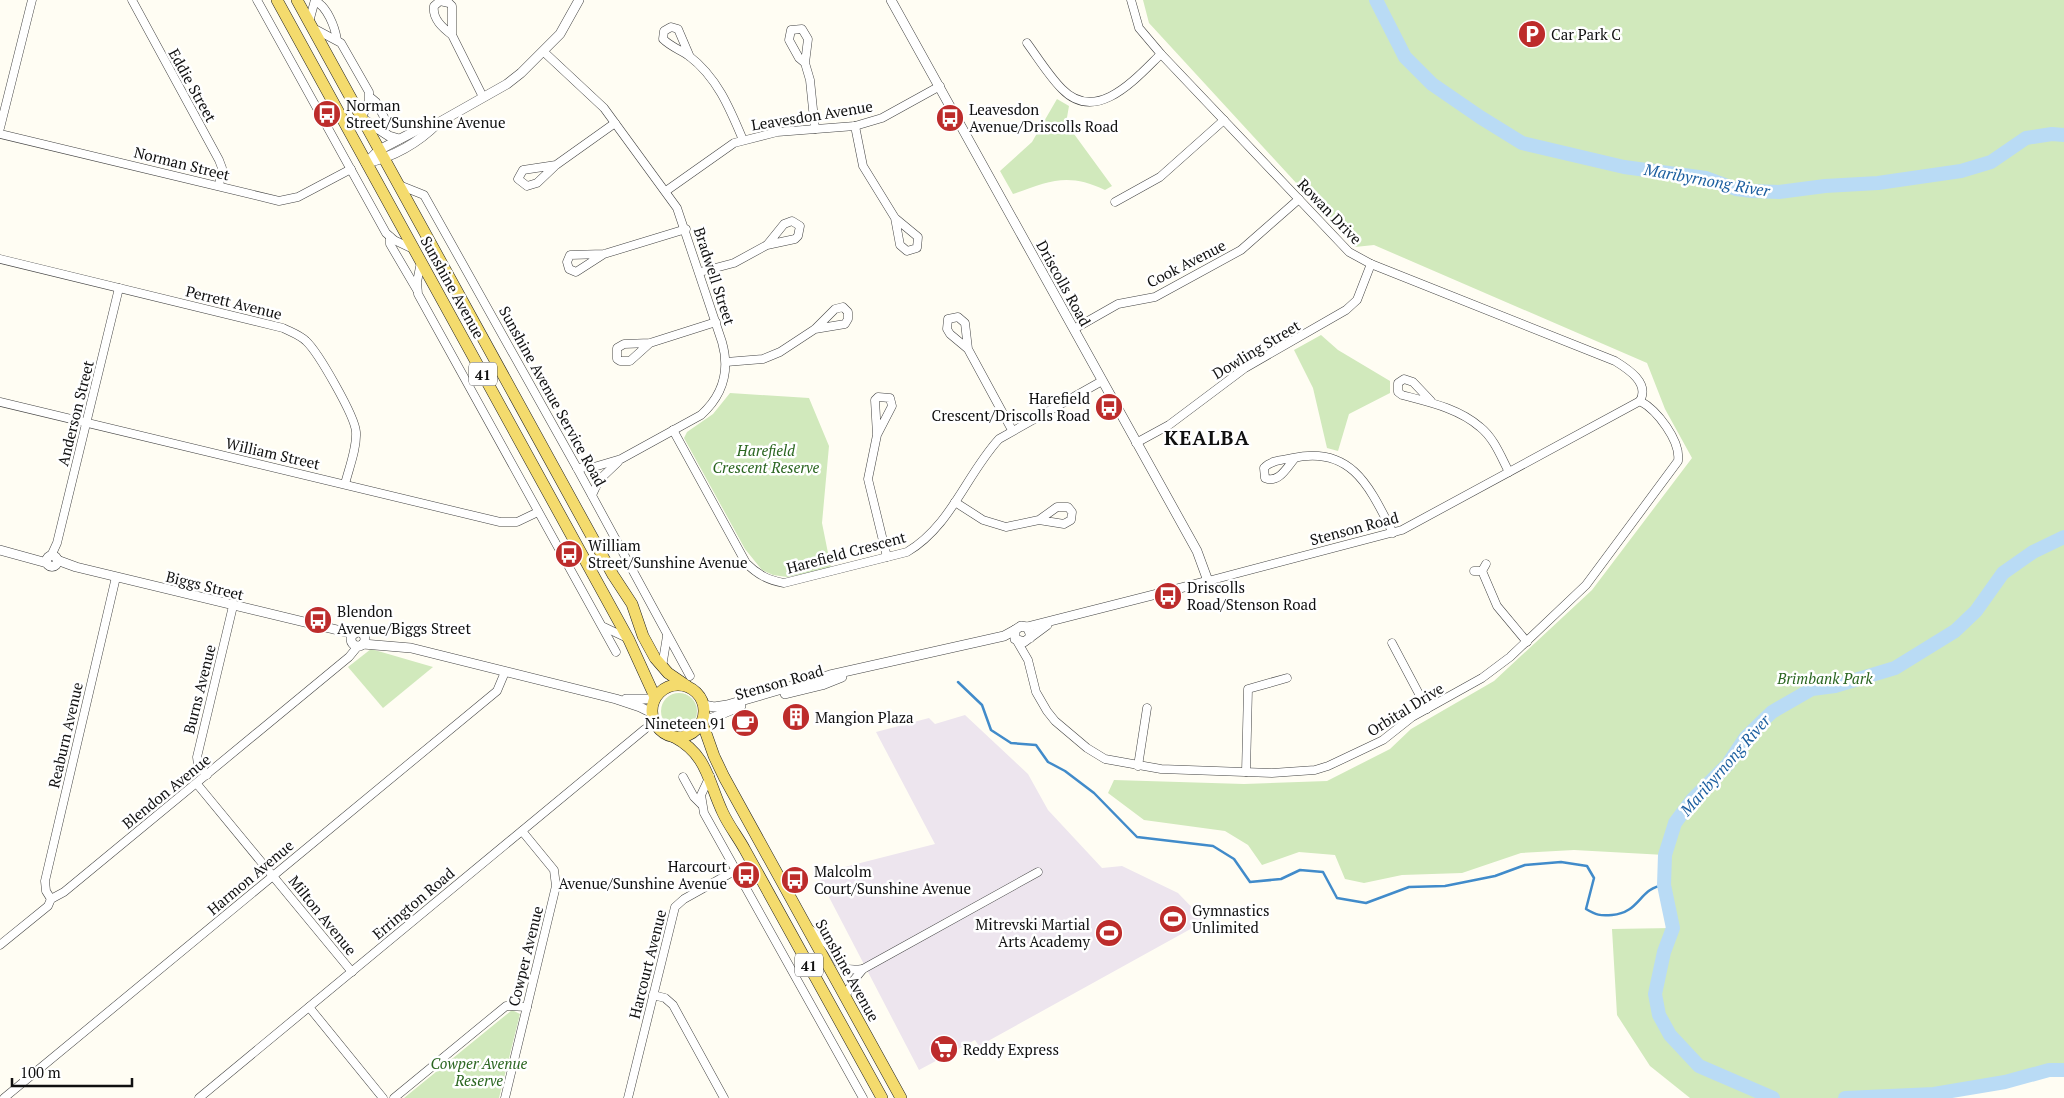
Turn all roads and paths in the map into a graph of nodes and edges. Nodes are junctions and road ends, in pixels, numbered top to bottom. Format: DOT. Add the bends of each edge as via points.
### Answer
graph roads {
  1 [pos="32,0"];
  2 [pos="132,0"];
  3 [pos="257,0"];
  4 [pos="277,0"];
  5 [pos="297,0"];
  6 [pos="579,0"];
  7 [pos="891,0"];
  8 [pos="1131,0"];
  9 [pos="315,1"];
  10 [pos="311,25"];
  11 [pos="452,35"];
  12 [pos="337,40"];
  13 [pos="1028,43"];
  14 [pos="544,52"];
  15 [pos="1161,54"];
  16 [pos="690,57"];
  17 [pos="805,62"];
  18 [pos="940,86"];
  19 [pos="370,97"];
  20 [pos="483,97"];
  21 [pos="361,117"];
  22 [pos="385,119"];
  23 [pos="1224,120"];
  24 [pos="438,123"];
  25 [pos="615,123"];
  26 [pos="855,126"];
  27 [pos="0,128"];
  28 [pos="815,129"];
  29 [pos="0,134"];
  30 [pos="399,139"];
  31 [pos="743,140"];
  32 [pos="382,155"];
  33 [pos="366,163"];
  34 [pos="556,165"];
  35 [pos="351,169"];
  36 [pos="399,185"];
  37 [pos="219,186"];
  38 [pos="666,190"];
  39 [pos="1299,200"];
  40 [pos="1115,202"];
  41 [pos="895,218"];
  42 [pos="686,229"];
  43 [pos="390,237"];
  44 [pos="768,245"];
  45 [pos="415,250"];
  46 [pos="604,254"];
  47 [pos="0,259"];
  48 [pos="421,262"];
  49 [pos="1371,264"];
  50 [pos="700,272"];
  51 [pos="119,288"];
  52 [pos="417,290"];
  53 [pos="716,322"];
  54 [pos="815,329"];
  55 [pos="1074,329"];
  56 [pos="650,343"];
  57 [pos="968,349"];
  58 [pos="726,362"];
  59 [pos="1102,381"];
  60 [pos="1431,401"];
  61 [pos="1640,401"];
  62 [pos="0,402"];
  63 [pos="86,423"];
  64 [pos="673,430"];
  65 [pos="1012,430"];
  66 [pos="877,436"];
  67 [pos="1136,442"];
  68 [pos="1295,458"];
  69 [pos="621,459"];
  70 [pos="577,468"];
  71 [pos="1509,472"];
  72 [pos="345,484"];
  73 [pos="592,495"];
  74 [pos="955,502"];
  75 [pos="538,512"];
  76 [pos="1039,520"];
  77 [pos="1393,533"];
  78 [pos="0,550"];
  79 [pos="887,557"];
  80 [pos="53,560"];
  81 [pos="1481,569"];
  82 [pos="116,577"];
  83 [pos="1208,581"];
  84 [pos="233,606"];
  85 [pos="1052,621"];
  86 [pos="1026,627"];
  87 [pos="604,628"];
  88 [pos="1015,630"];
  89 [pos="667,636"];
  90 [pos="989,638"];
  91 [pos="1029,639"];
  92 [pos="629,640"];
  93 [pos="357,641"];
  94 [pos="1017,641"];
  95 [pos="1527,642"];
  96 [pos="1392,643"];
  97 [pos="616,652"];
  98 [pos="1028,660"];
  99 [pos="662,667"];
  100 [pos="861,669"];
  101 [pos="505,672"];
  102 [pos="1287,678"];
  103 [pos="689,681"];
  104 [pos="616,698"];
  105 [pos="655,698"];
  106 [pos="704,705"];
  107 [pos="1147,708"];
  108 [pos="1427,708"];
  109 [pos="652,713"];
  110 [pos="703,720"];
  111 [pos="645,729"];
  112 [pos="674,737"];
  113 [pos="1138,766"];
  114 [pos="1246,772"];
  115 [pos="208,775"];
  116 [pos="710,776"];
  117 [pos="683,777"];
  118 [pos="196,784"];
  119 [pos="701,804"];
  120 [pos="522,831"];
  121 [pos="736,870"];
  122 [pos="1038,872"];
  123 [pos="273,876"];
  124 [pos="51,899"];
  125 [pos="806,926"];
  126 [pos="0,945"];
  127 [pos="863,969"];
  128 [pos="352,972"];
  129 [pos="822,989"];
  130 [pos="653,995"];
  131 [pos="845,997"];
  132 [pos="527,1006"];
  133 [pos="309,1007"];
  134 [pos="4,1098"];
  135 [pos="199,1098"];
  136 [pos="383,1098"];
  137 [pos="394,1098"];
  138 [pos="505,1098"];
  139 [pos="628,1098"];
  140 [pos="724,1098"];
  141 [pos="862,1098"];
  142 [pos="882,1098"];
  143 [pos="901,1098"];
  1 -- 27 [label="street"];
  2 -- 37 [label="street, Eddie Street" via="219,160 222,168"];
  3 -- 35 [label="street"];
  4 -- 33 [label="main road, Sunshine Avenue / 41"];
  5 -- 10 [label="main road, Sunshine Avenue / 41"];
  6 -- 14 [label="street" via="560,34"];
  7 -- 18 [label="street, Driscolls Road"];
  8 -- 15 [label="street, Rowan Drive" via="1139,28"];
  9 -- 10 [label="street"];
  9 -- 12 [label="street" via="326,12"];
  10 -- 12 [label="street"];
  10 -- 21 [label="main road, Sunshine Avenue / 41"];
  11 -- 20 [label="street"];
  12 -- 19 [label="street" via="344,46"];
  13 -- 15 [label="street" via="1062,89 1088,102 1118,94"];
  14 -- 20 [label="street" via="507,84"];
  14 -- 25 [label="street, Bradwell Street" via="604,108"];
  15 -- 23 [label="street, Rowan Drive"];
  16 -- 31 [label="street" via="726,99"];
  17 -- 28 [label="street"];
  18 -- 26 [label="street, Leavesdon Avenue" via="882,118"];
  18 -- 55 [label="street, Driscolls Road"];
  19 -- 21 [label="street" via="367,110"];
  19 -- 22 [label="street"];
  20 -- 24 [label="street"];
  21 -- 30 [label="street"];
  21 -- 32 [label="main road, Sunshine Avenue / 41"];
  23 -- 39 [label="street, Rowan Drive"];
  23 -- 40 [label="street" via="1160,177"];
  24 -- 30 [label="street"];
  24 -- 32 [label="street" via="426,135"];
  25 -- 34 [label="street"];
  25 -- 38 [label="street, Bradwell Street"];
  26 -- 28 [label="street, Leavesdon Avenue"];
  26 -- 41 [label="street" via="863,166"];
  28 -- 31 [label="street, Leavesdon Avenue" via="777,132"];
  29 -- 37 [label="street, Norman Street"];
  30 -- 32 [label="street"];
  31 -- 38 [label="street, Leavesdon Avenue" via="727,147"];
  32 -- 33 [label="street"];
  32 -- 36 [label="main road, Sunshine Avenue / 41"];
  33 -- 45 [label="main road, Sunshine Avenue / 41"];
  35 -- 37 [label="street, Norman Street" via="286,202"];
  35 -- 43 [label="street"];
  36 -- 70 [label="street, Sunshine Avenue Service Road" via="424,195"];
  36 -- 99 [label="main road, Sunshine Avenue / 41" via="613,575 632,604 646,643"];
  38 -- 42 [label="street, Bradwell Street"];
  39 -- 49 [label="street, Rowan Drive" via="1349,252"];
  39 -- 55 [label="street, Cook Avenue" via="1241,250 1155,297 1118,304"];
  42 -- 46 [label="street"];
  42 -- 50 [label="street, Bradwell Street"];
  43 -- 45 [label="street"];
  43 -- 52 [label="street" via="390,244"];
  44 -- 50 [label="street" via="734,263"];
  45 -- 48 [label="main road, Sunshine Avenue / 41"];
  47 -- 51 [label="street, Perrett Avenue"];
  48 -- 52 [label="street"];
  48 -- 92 [label="main road, Sunshine Avenue / 41"];
  49 -- 61 [label="street, Rowan Drive" via="1615,361 1638,380 1643,392"];
  49 -- 67 [label="street, Dowling Street" via="1357,300 1346,310 1245,368 1169,425"];
  50 -- 53 [label="street, Bradwell Street"];
  51 -- 63 [label="street, Anderson Street"];
  51 -- 72 [label="street, Perrett Avenue" via="283,328 307,341 354,421 356,440"];
  52 -- 75 [label="street"];
  53 -- 56 [label="street"];
  53 -- 58 [label="street, Bradwell Street"];
  54 -- 58 [label="street" via="780,352 762,359"];
  55 -- 59 [label="street, Driscolls Road"];
  57 -- 65 [label="street"];
  58 -- 64 [label="street, Bradwell Street" via="716,399 701,415"];
  59 -- 65 [label="street, Harefield Crescent"];
  59 -- 67 [label="street, Driscolls Road"];
  60 -- 71 [label="street" via="1480,426"];
  61 -- 71 [label="street, Stenson Road"];
  61 -- 95 [label="street, Orbital Drive" via="1658,413 1678,448 1676,467 1586,585"];
  62 -- 63 [label="street, William Street"];
  63 -- 72 [label="street, William Street"];
  63 -- 80 [label="street, Anderson Street"];
  64 -- 69 [label="street, Bradwell Street"];
  64 -- 79 [label="street, Harefield Crescent" via="746,563 757,574 784,583"];
  65 -- 74 [label="street, Harefield Crescent" via="986,453"];
  66 -- 79 [label="street" via="868,479"];
  67 -- 83 [label="street, Driscolls Road" via="1202,561"];
  68 -- 77 [label="street" via="1311,454 1328,456 1356,472"];
  69 -- 70 [label="street, Bradwell Street"];
  69 -- 73 [label="street" via="599,480"];
  70 -- 73 [label="street, Sunshine Avenue Service Road"];
  71 -- 77 [label="street, Stenson Road" via="1411,527"];
  72 -- 75 [label="street, William Street" via="506,523 517,522"];
  73 -- 89 [label="street, Sunshine Avenue Service Road"];
  74 -- 76 [label="street" via="994,525 1006,528"];
  74 -- 79 [label="street, Harefield Crescent" via="924,542 908,552"];
  75 -- 87 [label="street"];
  77 -- 83 [label="street, Stenson Road"];
  78 -- 80 [label="street, Biggs Street"];
  80 -- 82 [label="street, Biggs Street"];
  81 -- 95 [label="street" via="1497,606"];
  82 -- 84 [label="street, Biggs Street"];
  82 -- 124 [label="street, Reaburn Avenue" via="45,881"];
  83 -- 85 [label="street, Stenson Road"];
  84 -- 93 [label="street, Biggs Street" via="333,630"];
  84 -- 115 [label="street, Burns Avenue" via="197,757 198,765"];
  85 -- 86 [label="street, Stenson Road"];
  85 -- 91 [label="street, Stenson Road"];
  86 -- 88 [label="street"];
  86 -- 91 [label="street" via="1030,631"];
  87 -- 92 [label="street"];
  87 -- 97 [label="street"];
  88 -- 90 [label="street, Stenson Road"];
  88 -- 94 [label="street"];
  89 -- 99 [label="street"];
  89 -- 103 [label="street, Sunshine Avenue Service Road"];
  90 -- 94 [label="street, Stenson Road"];
  90 -- 100 [label="street, Stenson Road"];
  91 -- 94 [label="street"];
  91 -- 98 [label="street, Orbital Drive"];
  92 -- 105 [label="main road, Sunshine Avenue / 41"];
  93 -- 101 [label="street, Biggs Street" via="411,648"];
  93 -- 115 [label="street, Blendon Avenue" via="349,657"];
  94 -- 98 [label="street, Orbital Drive"];
  95 -- 108 [label="street, Orbital Drive" via="1482,678"];
  96 -- 108 [label="street"];
  98 -- 113 [label="street, Orbital Drive" via="1036,692 1055,721 1105,759"];
  99 -- 103 [label="main road, Sunshine Avenue / 41"];
  100 -- 106 [label="street, Stenson Road" via="727,705"];
  100 -- 110 [label="street, Stenson Road" via="822,685 749,703"];
  101 -- 104 [label="street, Biggs Street"];
  101 -- 123 [label="street, Harmon Avenue" via="497,691"];
  102 -- 114 [label="street" via="1248,688"];
  103 -- 105 [label="main road" via="669,686"];
  103 -- 106 [label="main road, 41"];
  104 -- 105 [label="street, Biggs Street"];
  104 -- 109 [label="street, Biggs Street"];
  105 -- 109 [label="main road"];
  106 -- 110 [label="main road, 41"];
  107 -- 113 [label="street"];
  108 -- 114 [label="street, Orbital Drive" via="1383,740 1328,766 1296,771"];
  109 -- 112 [label="main road, 41" via="657,727"];
  110 -- 112 [label="main road" via="688,735"];
  110 -- 125 [label="main road, Sunshine Avenue / 41" via="718,765"];
  111 -- 120 [label="street, Errington Road"];
  112 -- 116 [label="main road, Sunshine Avenue / 41" via="694,751"];
  113 -- 114 [label="street, Orbital Drive"];
  115 -- 118 [label="street, Blendon Avenue"];
  116 -- 119 [label="street" via="702,791"];
  116 -- 129 [label="main road, Sunshine Avenue / 41" via="725,817"];
  117 -- 119 [label="street"];
  118 -- 123 [label="street, Milton Avenue"];
  118 -- 124 [label="street, Blendon Avenue" via="64,892"];
  119 -- 121 [label="street"];
  120 -- 128 [label="street, Errington Road"];
  120 -- 132 [label="street, Cowper Avenue" via="551,866 556,877"];
  121 -- 130 [label="street, Harcourt Avenue" via="684,899 676,907"];
  121 -- 141 [label="street"];
  122 -- 127 [label="street"];
  123 -- 128 [label="street, Milton Avenue"];
  123 -- 134 [label="street, Harmon Avenue"];
  124 -- 126 [label="street, Blendon Avenue" via="48,906"];
  125 -- 127 [label="street" via="828,946 842,967"];
  125 -- 131 [label="main road, Sunshine Avenue / 41"];
  127 -- 131 [label="street"];
  128 -- 133 [label="street, Errington Road"];
  129 -- 131 [label="main road"];
  129 -- 142 [label="main road, Sunshine Avenue / 41"];
  130 -- 139 [label="street, Harcourt Avenue"];
  130 -- 140 [label="street" via="665,998 673,1005"];
  131 -- 143 [label="main road, Sunshine Avenue / 41"];
  132 -- 137 [label="street" via="506,1006"];
  132 -- 138 [label="street, Cowper Avenue"];
  133 -- 135 [label="street, Errington Road"];
  133 -- 136 [label="street"];
}
